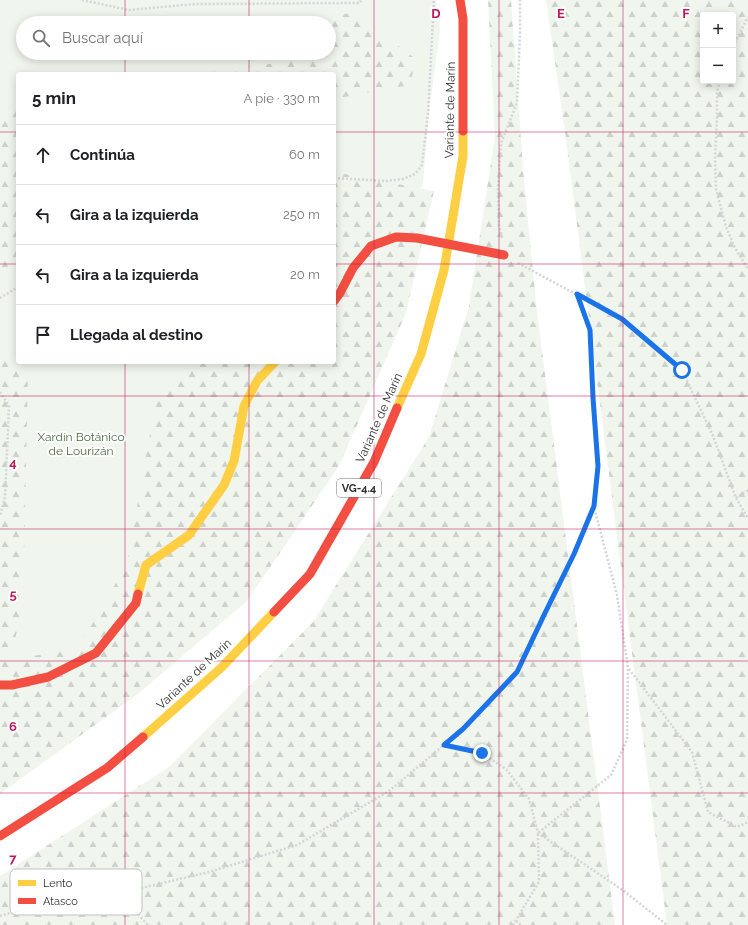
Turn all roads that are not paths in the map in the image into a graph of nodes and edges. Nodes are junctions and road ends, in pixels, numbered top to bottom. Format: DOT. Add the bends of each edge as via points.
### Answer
graph roads {
  1 [pos="460,0"];
  2 [pos="504,255"];
  3 [pos="336,298"];
  4 [pos="272,364"];
  5 [pos="0,685"];
  6 [pos="0,836"];
  1 -- 6 [label="main road, Variante de Marín / VG-4.4" via="463,19 463,156 444,270 422,354 374,462 310,574 222,667 107,768"];
  2 -- 3 [label="main road" via="417,238 396,237 371,246 353,268"];
  4 -- 5 [label="main road" via="257,381 244,406 234,461 224,485 189,534 146,565 136,603 96,652 48,677"];
}
